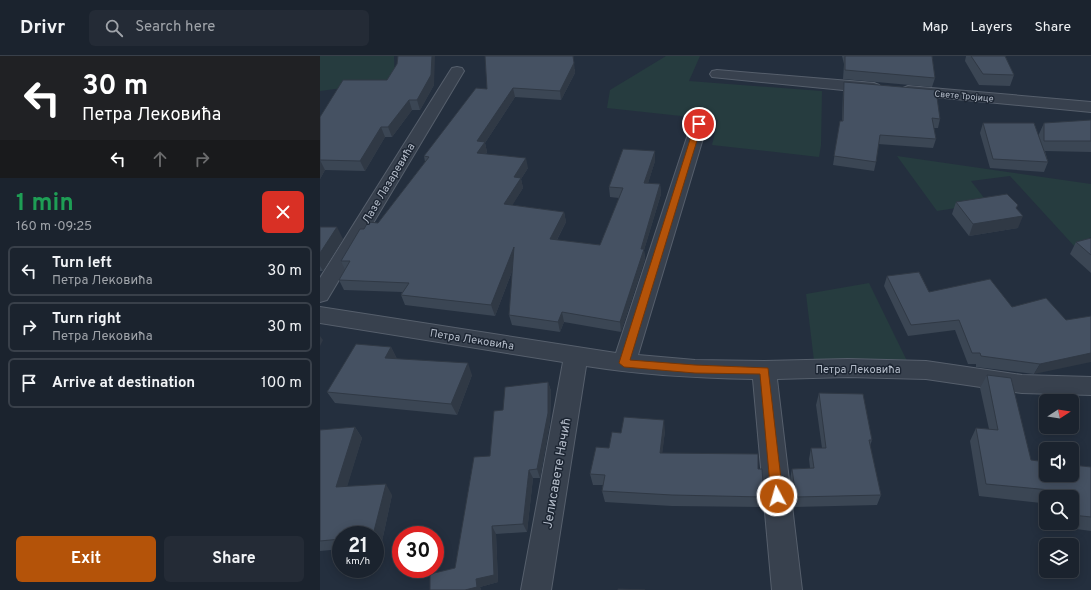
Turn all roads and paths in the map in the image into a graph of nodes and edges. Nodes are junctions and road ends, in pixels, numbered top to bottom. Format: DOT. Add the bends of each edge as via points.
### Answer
graph roads {
  1 [pos="456,71"];
  2 [pos="718,74"];
  3 [pos="1091,107"];
  4 [pos="699,124"];
  5 [pos="320,295"];
  6 [pos="320,315"];
  7 [pos="576,356"];
  8 [pos="624,363"];
  9 [pos="764,370"];
  10 [pos="1091,386"];
  11 [pos="536,590"];
  12 [pos="787,590"];
  1 -- 5 [label="street, Лазе Лазаревића"];
  2 -- 3 [label="street, Свете Тројице"];
  4 -- 8 [label="street"];
  6 -- 7 [label="street, Петра Лековића"];
  7 -- 8 [label="street, Петра Лековића"];
  7 -- 11 [label="street, Јелисавете Начић"];
  8 -- 9 [label="street, Петра Лековића" via="695,369"];
  9 -- 10 [label="street, Петра Лековића" via="926,370 1022,384"];
  9 -- 12 [label="street"];
}
